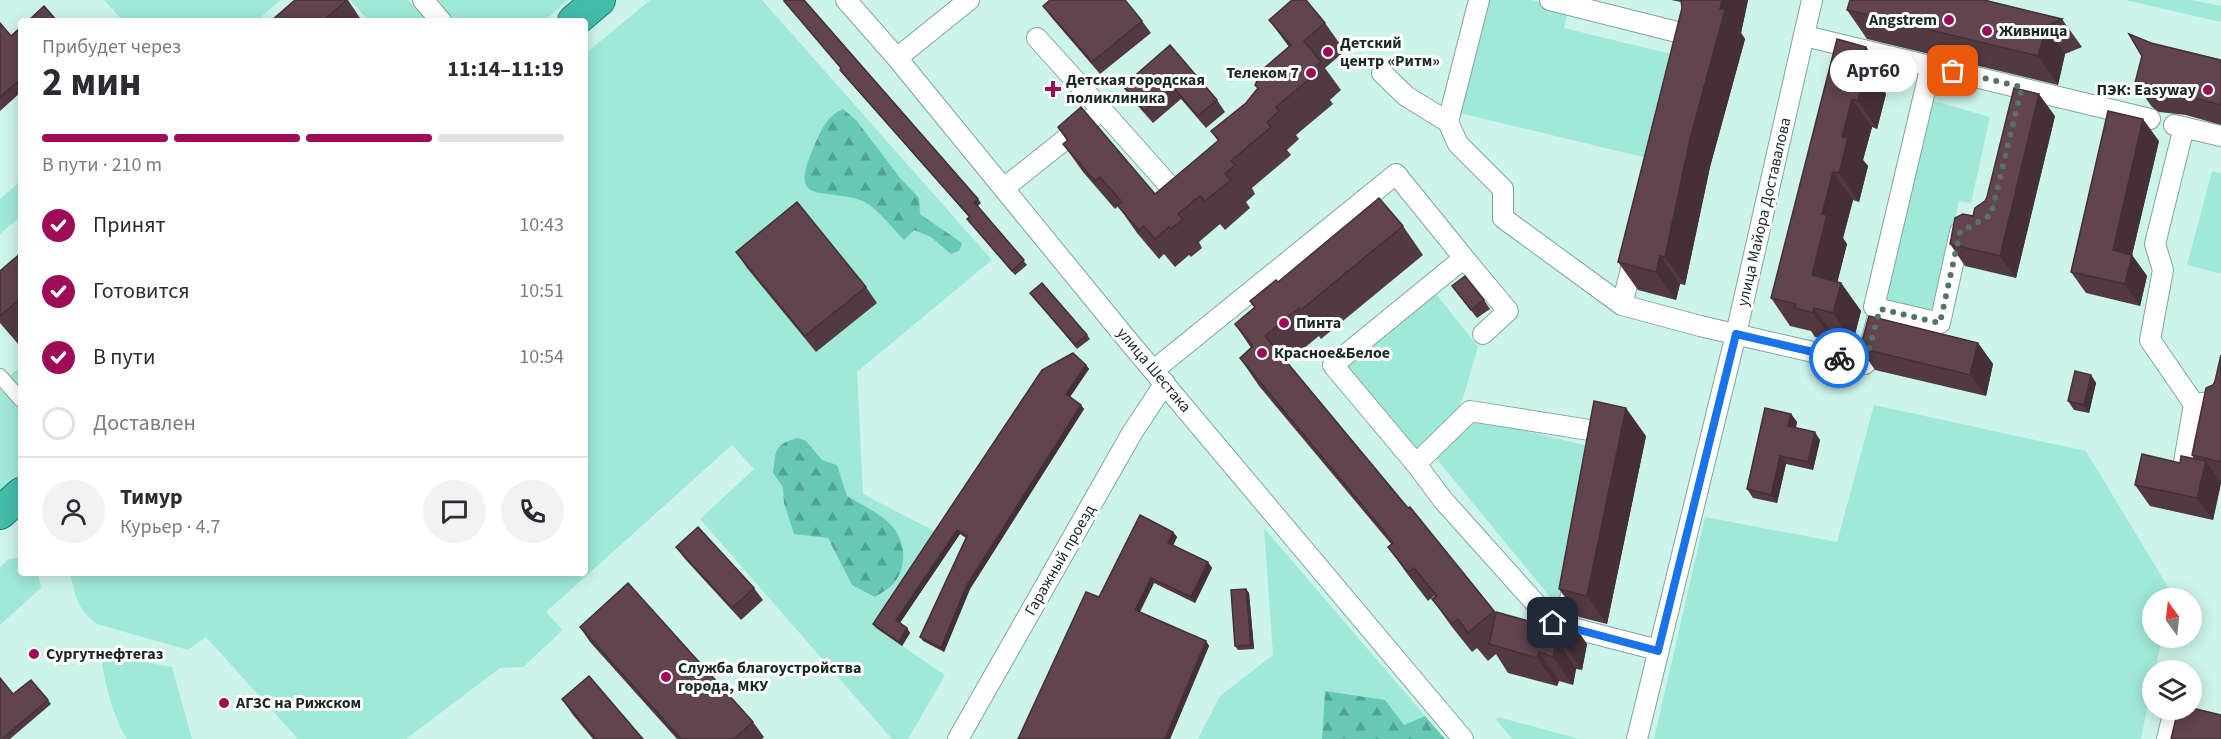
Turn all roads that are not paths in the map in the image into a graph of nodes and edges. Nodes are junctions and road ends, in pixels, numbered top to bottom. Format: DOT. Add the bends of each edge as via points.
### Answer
graph roads {
  1 [pos="423,0"];
  2 [pos="599,0"];
  3 [pos="846,0"];
  4 [pos="969,0"];
  5 [pos="1550,0"];
  6 [pos="1812,0"];
  7 [pos="1473,1"];
  8 [pos="438,18"];
  9 [pos="578,18"];
  10 [pos="1805,36"];
  11 [pos="1037,38"];
  12 [pos="897,58"];
  13 [pos="1931,65"];
  14 [pos="1681,67"];
  15 [pos="1382,73"];
  16 [pos="2022,87"];
  17 [pos="1102,110"];
  18 [pos="2016,111"];
  19 [pos="2150,118"];
  20 [pos="1448,122"];
  21 [pos="2221,136"];
  22 [pos="1200,171"];
  23 [pos="1004,188"];
  24 [pos="1981,221"];
  25 [pos="1639,237"];
  26 [pos="1464,258"];
  27 [pos="1622,305"];
  28 [pos="1880,309"];
  29 [pos="1483,334"];
  30 [pos="1736,334"];
  31 [pos="0,375"];
  32 [pos="1159,377"];
  33 [pos="18,396"];
  34 [pos="2221,401"];
  35 [pos="2194,404"];
  36 [pos="2184,462"];
  37 [pos="1416,464"];
  38 [pos="1596,466"];
  39 [pos="18,497"];
  40 [pos="0,513"];
  41 [pos="1578,557"];
  42 [pos="1565,626"];
  43 [pos="1658,651"];
  44 [pos="2176,720"];
  45 [pos="958,739"];
  46 [pos="1463,739"];
  47 [pos="1637,739"];
  48 [pos="2167,739"];
  1 -- 8 [label="street"];
  2 -- 9 [label="highway"];
  3 -- 12 [label="street, улица Шестака"];
  4 -- 12 [label="street"];
  5 -- 14 [label="street" via="1689,33"];
  6 -- 10 [label="street, улица Майора Доставалова"];
  7 -- 20 [label="street"];
  10 -- 13 [label="street"];
  10 -- 30 [label="street, улица Майора Доставалова"];
  11 -- 17 [label="street"];
  12 -- 23 [label="street, улица Шестака"];
  13 -- 16 [label="street"];
  13 -- 28 [label="street" via="1874,307"];
  15 -- 20 [label="street" via="1406,96"];
  16 -- 18 [label="street"];
  16 -- 19 [label="street"];
  17 -- 22 [label="street" via="1174,191"];
  17 -- 23 [label="street"];
  20 -- 27 [label="street" via="1458,144 1503,189 1503,218"];
  21 -- 35 [label="street" via="2179,126 2155,244 2163,270 2150,340"];
  23 -- 32 [label="street, улица Шестака"];
  24 -- 28 [label="street" via="1960,232 1940,323"];
  25 -- 27 [label="street"];
  26 -- 29 [label="street" via="1508,311"];
  26 -- 32 [label="street, Гаражный проезд" via="1396,174"];
  26 -- 37 [label="street" via="1333,365"];
  27 -- 30 [label="street"];
  28 -- 30 [label="street" via="1865,364"];
  30 -- 43 [label="street, улица Майора Доставалова"];
  31 -- 33 [label="street"];
  32 -- 45 [label="street, Гаражный проезд" via="1132,433"];
  32 -- 46 [label="street, улица Шестака"];
  34 -- 35 [label="street"];
  35 -- 36 [label="street"];
  37 -- 38 [label="street" via="1470,411 1602,432"];
  37 -- 42 [label="street" via="1443,500 1553,623"];
  39 -- 40 [label="highway"];
  41 -- 42 [label="street"];
  42 -- 43 [label="street"];
  43 -- 47 [label="street, улица Майора Доставалова"];
  44 -- 48 [label="street"];
}
